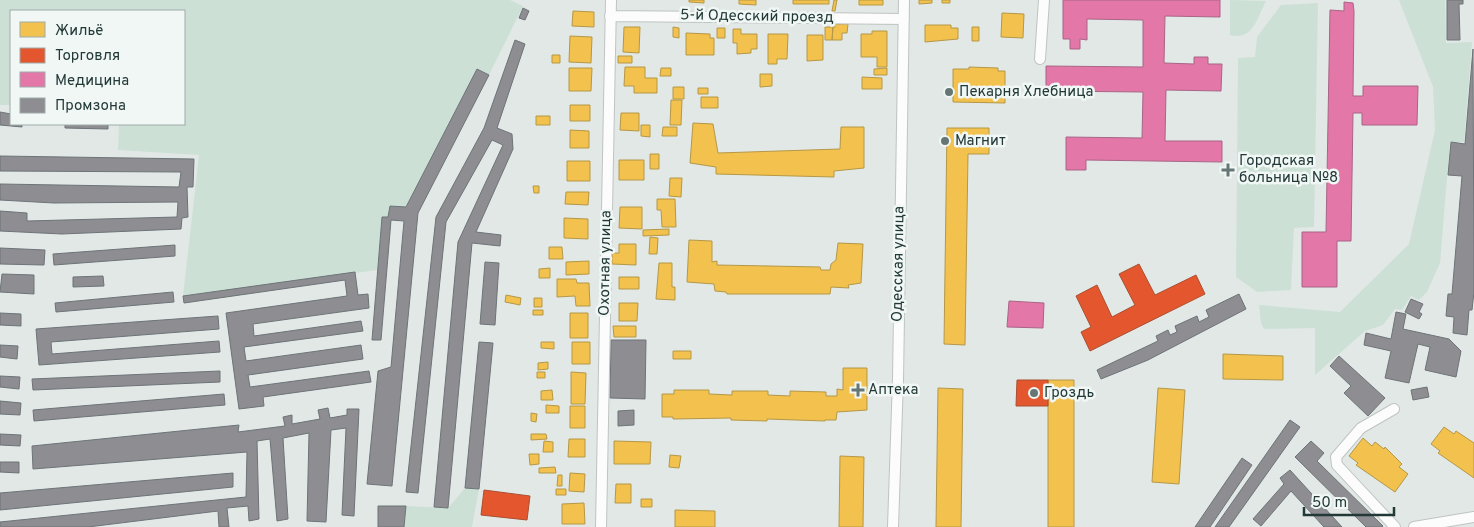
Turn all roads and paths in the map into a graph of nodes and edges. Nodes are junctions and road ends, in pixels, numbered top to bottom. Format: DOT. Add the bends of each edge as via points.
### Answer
graph roads {
  1 [pos="611,0"];
  2 [pos="904,0"];
  3 [pos="1044,0"];
  4 [pos="610,16"];
  5 [pos="904,19"];
  6 [pos="1040,59"];
  7 [pos="1394,409"];
  8 [pos="1474,517"];
  9 [pos="601,527"];
  10 [pos="893,527"];
  11 [pos="1395,527"];
  12 [pos="1414,527"];
  1 -- 4 [label="street, Охотная улица"];
  2 -- 5 [label="street, Одесская улица"];
  3 -- 6 [label="street"];
  4 -- 5 [label="street, 5-й Одесский проезд"];
  4 -- 9 [label="street, Охотная улица"];
  5 -- 10 [label="street, Одесская улица"];
  7 -- 11 [label="street" via="1361,428 1336,457 1338,464"];
  8 -- 12 [label="street"];
}
